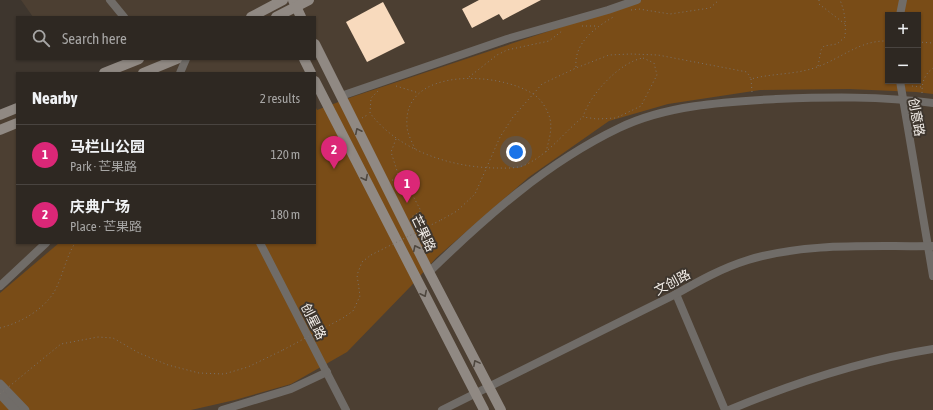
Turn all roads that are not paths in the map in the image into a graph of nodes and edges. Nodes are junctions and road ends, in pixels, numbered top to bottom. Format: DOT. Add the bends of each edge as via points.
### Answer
graph roads {
  1 [pos="110,0"];
  2 [pos="309,0"];
  3 [pos="637,0"];
  4 [pos="902,0"];
  5 [pos="277,1"];
  6 [pos="294,3"];
  7 [pos="900,12"];
  8 [pos="123,16"];
  9 [pos="253,16"];
  10 [pos="280,16"];
  11 [pos="300,16"];
  12 [pos="316,46"];
  13 [pos="175,60"];
  14 [pos="186,60"];
  15 [pos="304,60"];
  16 [pos="130,61"];
  17 [pos="157,71"];
  18 [pos="106,72"];
  19 [pos="180,72"];
  20 [pos="310,72"];
  21 [pos="316,83"];
  22 [pos="900,84"];
  23 [pos="341,96"];
  24 [pos="902,98"];
  25 [pos="933,103"];
  26 [pos="16,108"];
  27 [pos="0,115"];
  28 [pos="16,124"];
  29 [pos="0,130"];
  30 [pos="45,244"];
  31 [pos="261,244"];
  32 [pos="930,246"];
  33 [pos="429,272"];
  34 [pos="933,276"];
  35 [pos="0,286"];
  36 [pos="676,294"];
  37 [pos="933,348"];
  38 [pos="327,372"];
  39 [pos="0,384"];
  40 [pos="489,388"];
  41 [pos="0,394"];
  42 [pos="476,394"];
  43 [pos="15,410"];
  44 [pos="25,410"];
  45 [pos="222,410"];
  46 [pos="346,410"];
  47 [pos="442,410"];
  48 [pos="484,410"];
  49 [pos="501,410"];
  50 [pos="725,410"];
  51 [pos="729,410"];
  1 -- 8 [label="street"];
  2 -- 6 [label="main road"];
  3 -- 23 [label="street" via="507,39"];
  4 -- 7 [label="street"];
  5 -- 9 [label="main road"];
  5 -- 10 [label="main road"];
  6 -- 10 [label="main road"];
  6 -- 11 [label="main road"];
  12 -- 23 [label="main road, 芒果路"];
  13 -- 17 [label="main road"];
  14 -- 19 [label="street"];
  15 -- 20 [label="main road"];
  16 -- 18 [label="main road"];
  21 -- 42 [label="main road, 芒果路, one-way"];
  22 -- 24 [label="street, 创意路"];
  33 -- 23 [label="main road, 芒果路, one-way"];
  24 -- 25 [label="street"];
  24 -- 32 [label="street, 创意路"];
  24 -- 33 [label="street" via="752,101 672,111 646,117 614,130 536,178 480,223"];
  26 -- 27 [label="main road"];
  28 -- 29 [label="main road"];
  30 -- 35 [label="street"];
  31 -- 38 [label="street, 创星路"];
  32 -- 34 [label="street, 创意路"];
  32 -- 36 [label="street, 文创路" via="810,248 784,252 748,260 712,274"];
  40 -- 33 [label="main road, 芒果路, one-way"];
  36 -- 40 [label="street, 文创路"];
  36 -- 50 [label="street"];
  37 -- 51 [label="street" via="798,383"];
  38 -- 45 [label="street" via="291,389"];
  38 -- 46 [label="street, 创星路"];
  39 -- 44 [label="street"];
  40 -- 42 [label="street, 文创路"];
  40 -- 49 [label="main road, 芒果路"];
  41 -- 43 [label="street"];
  42 -- 47 [label="street, 文创路"];
  42 -- 48 [label="main road, 芒果路"];
}
